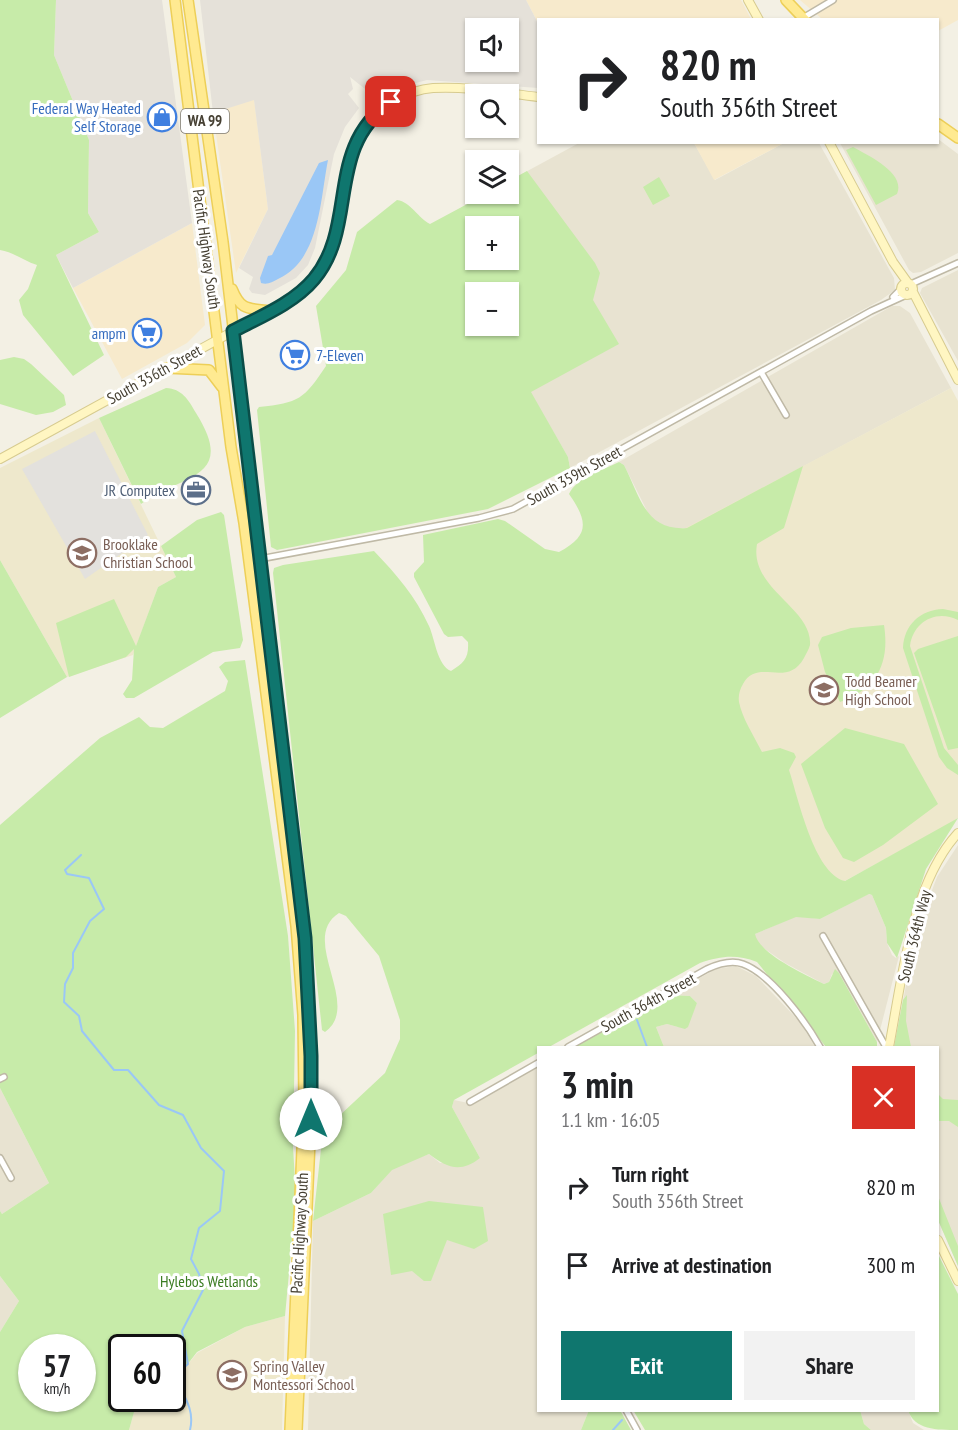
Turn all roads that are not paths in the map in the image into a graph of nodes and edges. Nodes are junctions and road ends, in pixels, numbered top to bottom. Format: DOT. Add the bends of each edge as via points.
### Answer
graph roads {
  1 [pos="175,0"];
  2 [pos="188,0"];
  3 [pos="748,0"];
  4 [pos="786,0"];
  5 [pos="833,0"];
  6 [pos="758,18"];
  7 [pos="802,18"];
  8 [pos="805,18"];
  9 [pos="537,97"];
  10 [pos="939,125"];
  11 [pos="958,138"];
  12 [pos="830,144"];
  13 [pos="958,263"];
  14 [pos="227,279"];
  15 [pos="908,289"];
  16 [pos="270,311"];
  17 [pos="233,331"];
  18 [pos="218,339"];
  19 [pos="166,368"];
  20 [pos="761,372"];
  21 [pos="957,377"];
  22 [pos="225,395"];
  23 [pos="786,415"];
  24 [pos="0,459"];
  25 [pos="254,560"];
  26 [pos="958,833"];
  27 [pos="823,936"];
  28 [pos="570,1046"];
  29 [pos="819,1046"];
  30 [pos="886,1046"];
  31 [pos="887,1046"];
  32 [pos="537,1064"];
  33 [pos="470,1102"];
  34 [pos="0,1158"];
  35 [pos="11,1178"];
  36 [pos="939,1242"];
  37 [pos="958,1281"];
  38 [pos="627,1412"];
  39 [pos="290,1430"];
  40 [pos="297,1430"];
  41 [pos="638,1430"];
  1 -- 18 [label="main road, Pacific Highway South / WA 99"];
  2 -- 14 [label="main road, Pacific Highway South / WA 99"];
  3 -- 6 [label="main road"];
  4 -- 7 [label="main road"];
  5 -- 8 [label="street"];
  9 -- 16 [label="main road, South 356th Street" via="433,88 401,97 380,110 355,141 328,257 307,286"];
  10 -- 11 [label="main road"];
  12 -- 15 [label="main road"];
  13 -- 15 [label="street, South 359th Street"];
  14 -- 16 [label="main road" via="239,304"];
  14 -- 17 [label="main road, Pacific Highway South / WA 99"];
  15 -- 20 [label="street, South 359th Street"];
  15 -- 21 [label="main road"];
  16 -- 17 [label="main road, South 356th Street"];
  17 -- 18 [label="main road, South 356th Street"];
  17 -- 25 [label="main road, Pacific Highway South / WA 99"];
  18 -- 19 [label="main road, South 356th Street"];
  18 -- 22 [label="main road, Pacific Highway South / WA 99"];
  19 -- 22 [label="main road" via="209,370"];
  19 -- 24 [label="main road, South 356th Street"];
  20 -- 23 [label="street"];
  20 -- 25 [label="street, South 359th Street" via="513,509"];
  22 -- 25 [label="main road, Pacific Highway South / WA 99" via="236,487"];
  25 -- 39 [label="main road, Pacific Highway South / WA 99" via="290,866 303,1015 304,1134"];
  25 -- 40 [label="main road, Pacific Highway South / WA 99" via="299,884 309,990 311,1119"];
  26 -- 31 [label="main road, South 364th Way" via="929,878 917,914"];
  27 -- 30 [label="street"];
  28 -- 29 [label="street, South 364th Street" via="707,969 730,963 741,963 762,976 806,1024"];
  32 -- 33 [label="street"];
  34 -- 35 [label="street"];
  36 -- 37 [label="main road"];
  38 -- 41 [label="street"];
}
